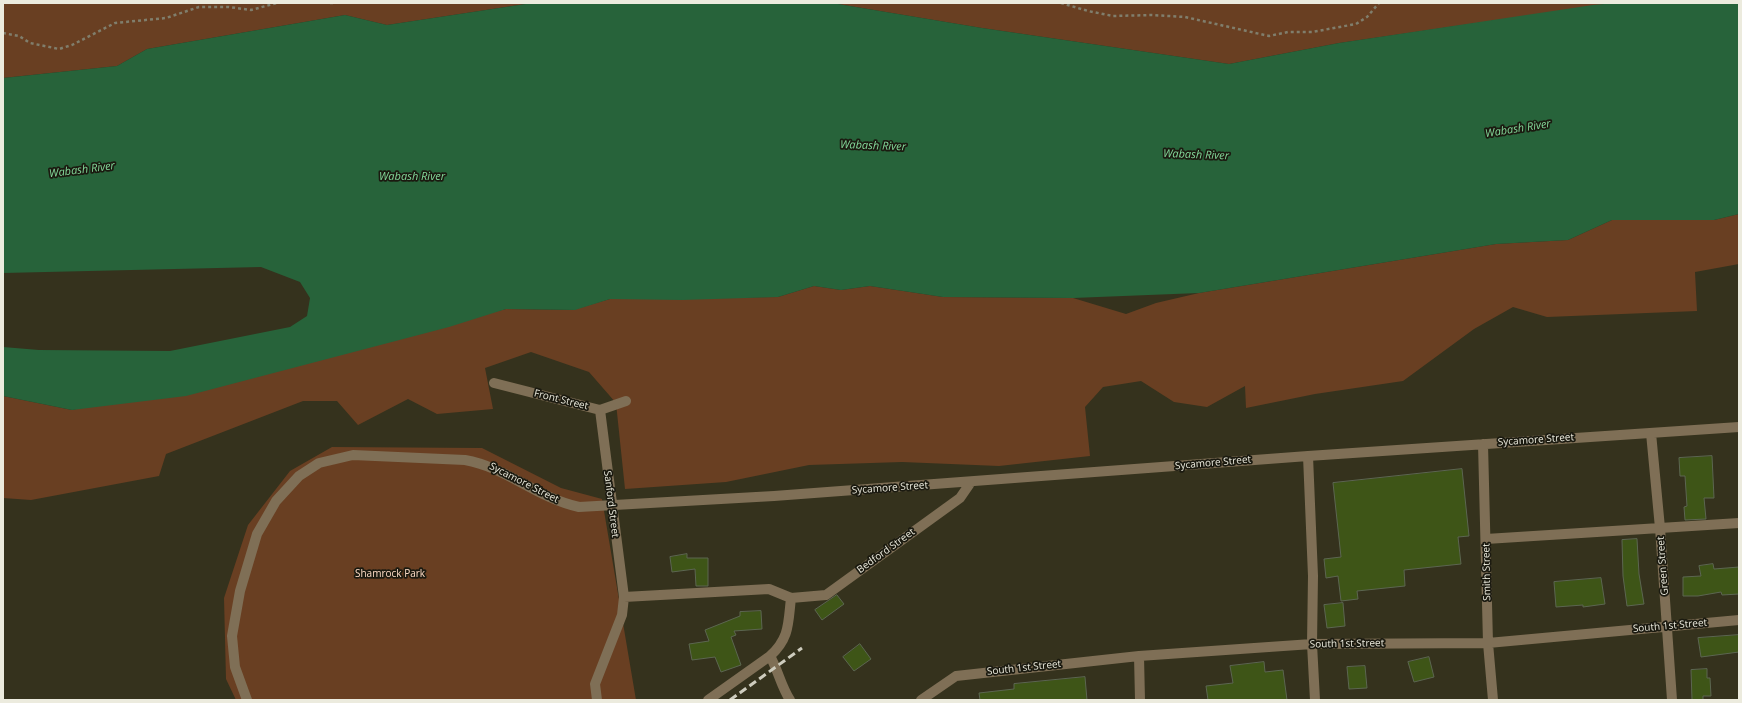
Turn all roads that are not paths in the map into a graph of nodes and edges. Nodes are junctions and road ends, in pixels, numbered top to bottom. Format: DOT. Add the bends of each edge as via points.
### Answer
graph roads {
  1 [pos="494,383"];
  2 [pos="626,401"];
  3 [pos="600,410"];
  4 [pos="1739,427"];
  5 [pos="1651,432"];
  6 [pos="1483,444"];
  7 [pos="1308,456"];
  8 [pos="971,482"];
  9 [pos="611,505"];
  10 [pos="1739,523"];
  11 [pos="1660,528"];
  12 [pos="1486,539"];
  13 [pos="624,597"];
  14 [pos="791,598"];
  15 [pos="1739,620"];
  16 [pos="1667,625"];
  17 [pos="1488,643"];
  18 [pos="1312,644"];
  19 [pos="770,656"];
  20 [pos="1140,656"];
  21 [pos="248,700"];
  22 [pos="597,700"];
  23 [pos="708,700"];
  24 [pos="790,700"];
  25 [pos="921,700"];
  26 [pos="1140,700"];
  27 [pos="1315,700"];
  28 [pos="1493,700"];
  29 [pos="1672,700"];
  1 -- 3 [label="street, Front Street"];
  2 -- 3 [label="street, Front Street"];
  3 -- 9 [label="street, Sanford Street"];
  4 -- 5 [label="street, Sycamore Street"];
  5 -- 6 [label="street, Sycamore Street"];
  5 -- 11 [label="street, Green Street"];
  6 -- 7 [label="street, Sycamore Street"];
  6 -- 12 [label="street, Smith Street"];
  7 -- 8 [label="street, Sycamore Street"];
  7 -- 18 [label="street" via="1313,576"];
  8 -- 9 [label="street, Sycamore Street"];
  8 -- 14 [label="street, Bedford Street" via="960,498 826,595"];
  9 -- 13 [label="street, Sanford Street"];
  9 -- 21 [label="street, Sycamore Street" via="579,507 566,504 540,494 481,462 353,455 319,463 299,476 276,501 257,534 240,591 232,636 235,667"];
  10 -- 11 [label="street"];
  11 -- 12 [label="street"];
  11 -- 16 [label="street, Green Street"];
  12 -- 17 [label="street, Smith Street"];
  13 -- 14 [label="street, Bedford Street" via="769,589"];
  13 -- 22 [label="street, Sanford Street" via="622,615 595,684"];
  14 -- 19 [label="street" via="785,638 781,646"];
  15 -- 16 [label="street, South 1st Street"];
  16 -- 17 [label="street, South 1st Street"];
  16 -- 29 [label="street, Green Street"];
  17 -- 18 [label="street, South 1st Street"];
  17 -- 28 [label="street, Smith Street"];
  18 -- 20 [label="street, South 1st Street"];
  18 -- 27 [label="street"];
  19 -- 23 [label="street"];
  19 -- 24 [label="street" via="784,692"];
  20 -- 25 [label="street, South 1st Street" via="956,676"];
  20 -- 26 [label="street"];
}
